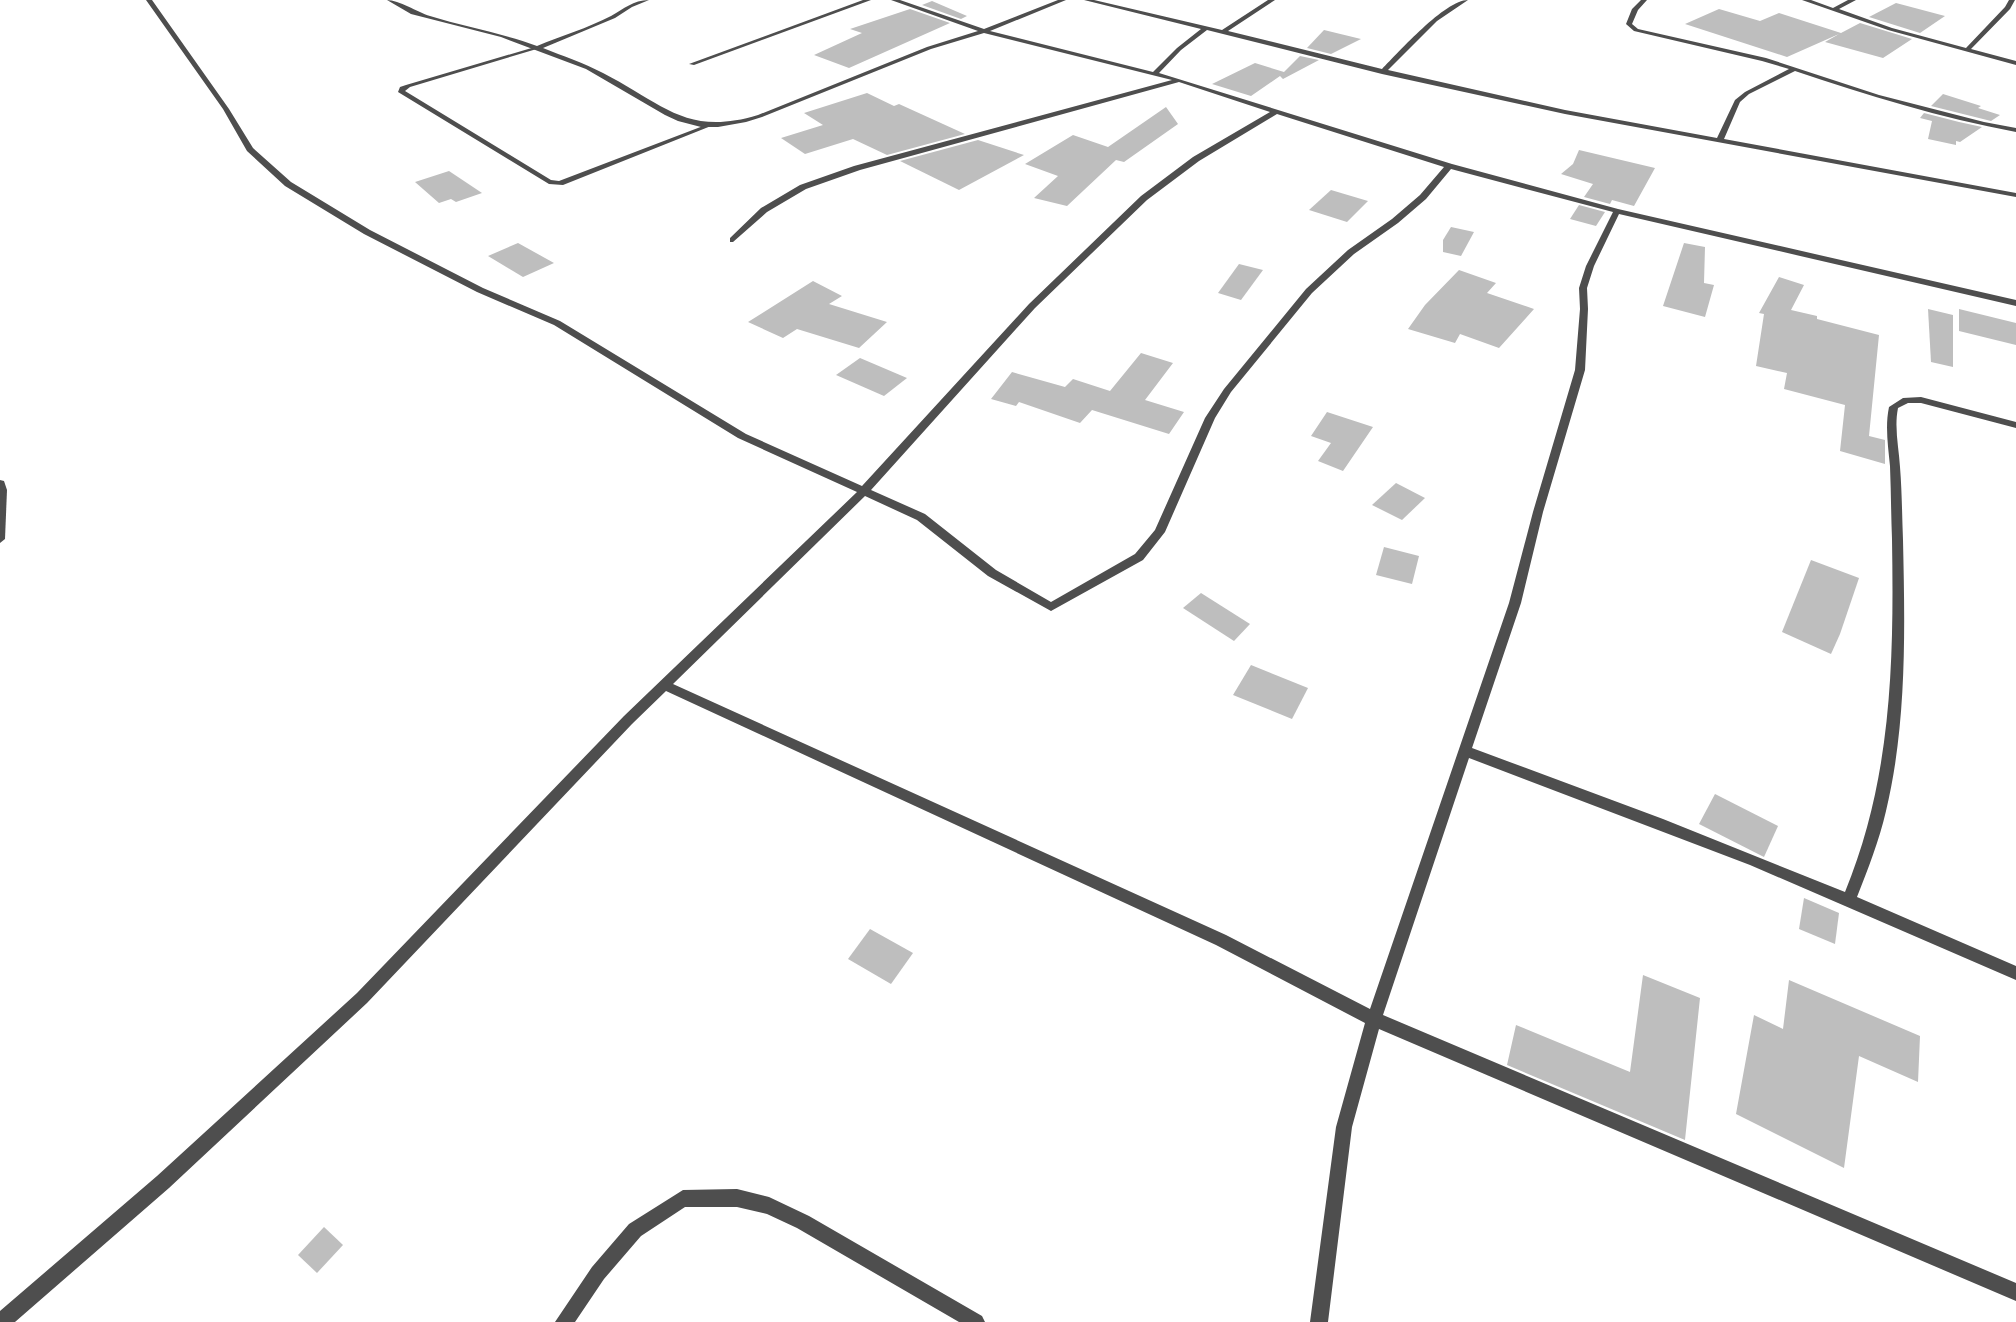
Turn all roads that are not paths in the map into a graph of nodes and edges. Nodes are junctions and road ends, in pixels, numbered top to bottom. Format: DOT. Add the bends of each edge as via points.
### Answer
graph roads {
  1 [pos="149,0"];
  2 [pos="390,0"];
  3 [pos="646,0"];
  4 [pos="868,0"];
  5 [pos="894,0"];
  6 [pos="1063,0"];
  7 [pos="1087,0"];
  8 [pos="1272,0"];
  9 [pos="1465,0"];
  10 [pos="1644,0"];
  11 [pos="1805,0"];
  12 [pos="1853,0"];
  13 [pos="2012,0"];
  14 [pos="1833,10"];
  15 [pos="1206,28"];
  16 [pos="984,31"];
  17 [pos="1224,32"];
  18 [pos="537,48"];
  19 [pos="1967,50"];
  20 [pos="2016,63"];
  21 [pos="692,64"];
  22 [pos="1796,68"];
  23 [pos="1382,72"];
  24 [pos="1154,75"];
  25 [pos="1178,80"];
  26 [pos="1276,111"];
  27 [pos="713,124"];
  28 [pos="2016,130"];
  29 [pos="1720,140"];
  30 [pos="1449,166"];
  31 [pos="2016,195"];
  32 [pos="1617,211"];
  33 [pos="733,240"];
  34 [pos="2016,303"];
  35 [pos="2016,425"];
  36 [pos="0,483"];
  37 [pos="865,490"];
  38 [pos="0,539"];
  39 [pos="664,685"];
  40 [pos="1465,751"];
  41 [pos="1849,900"];
  42 [pos="2016,973"];
  43 [pos="1374,1018"];
  44 [pos="2016,1292"];
  45 [pos="1,1322"];
  46 [pos="564,1322"];
  47 [pos="976,1322"];
  48 [pos="1319,1322"];
  1 -- 37 [label="street" via="250,149 288,184 367,232 480,290 557,323 742,436"];
  2 -- 18 [label="street" via="412,11"];
  3 -- 18 [label="street"];
  4 -- 21 [label="street"];
  5 -- 16 [label="street"];
  6 -- 16 [label="street"];
  7 -- 15 [label="street"];
  8 -- 17 [label="street"];
  9 -- 23 [label="street" via="1435,20"];
  10 -- 22 [label="street" via="1630,17 1629,24 1636,30"];
  11 -- 14 [label="street"];
  12 -- 14 [label="street"];
  13 -- 19 [label="street"];
  14 -- 19 [label="street"];
  15 -- 17 [label="street"];
  15 -- 24 [label="street"];
  16 -- 24 [label="street"];
  16 -- 27 [label="street" via="929,48 760,116"];
  17 -- 23 [label="street"];
  18 -- 27 [label="street" via="600,74 681,119"];
  18 -- 27 [label="street" via="408,86 401,92 549,182 560,183"];
  19 -- 20 [label="street"];
  22 -- 28 [label="street" via="1877,96"];
  22 -- 29 [label="street" via="1737,101"];
  23 -- 29 [label="street" via="1565,112"];
  24 -- 25 [label="street"];
  25 -- 26 [label="street"];
  25 -- 33 [label="street" via="856,168 803,188 764,210"];
  26 -- 30 [label="street"];
  26 -- 37 [label="street" via="1196,159 1144,198 1032,306"];
  29 -- 31 [label="street"];
  30 -- 32 [label="street"];
  30 -- 37 [label="street" via="1423,197 1351,252 1310,291 1227,391 1210,418 1160,532 1139,557 1051,607 992,573 921,517"];
  32 -- 34 [label="street"];
  32 -- 40 [label="street" via="1583,288 1580,370 1515,603"];
  35 -- 41 [label="street" via="1921,400 1906,400 1894,407 1890,421 1897,526 1896,681 1884,797"];
  36 -- 38 [label="street"];
  37 -- 39 [label="street"];
  39 -- 43 [label="street" via="1221,940"];
  39 -- 45 [label="street" via="362,998 163,1182"];
  40 -- 41 [label="street" via="1623,808"];
  40 -- 43 [label="street"];
  41 -- 42 [label="street"];
  43 -- 44 [label="street"];
  43 -- 48 [label="street" via="1344,1126"];
  46 -- 47 [label="street" via="598,1273 635,1230 683,1198 737,1198 769,1206 803,1222"];
}
